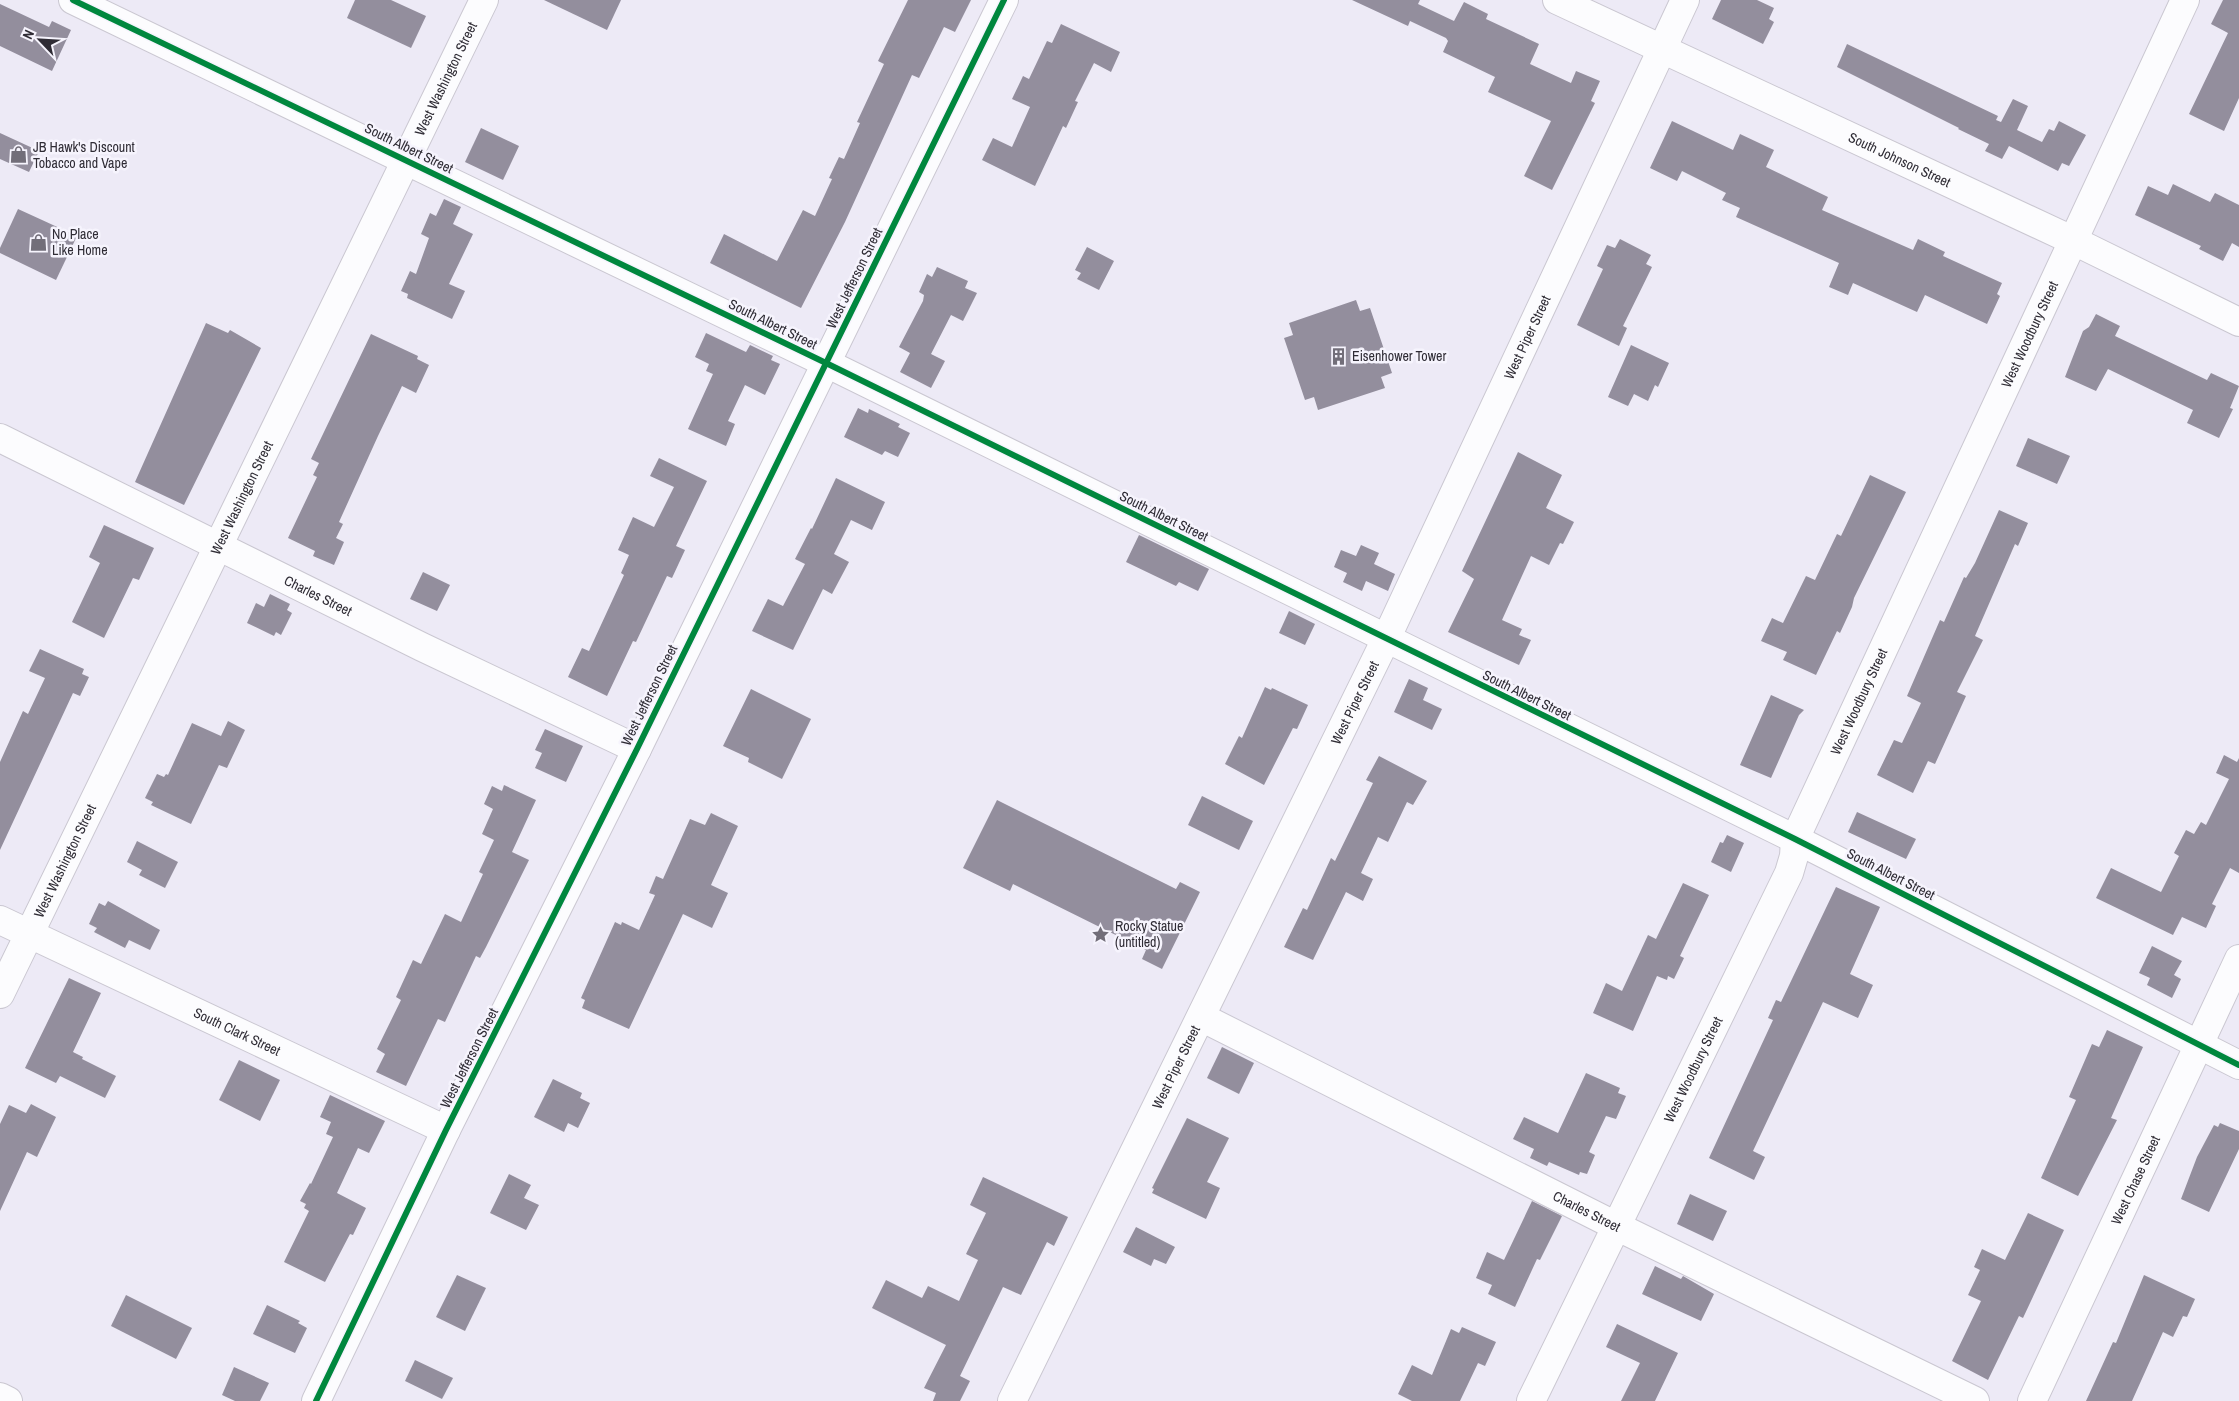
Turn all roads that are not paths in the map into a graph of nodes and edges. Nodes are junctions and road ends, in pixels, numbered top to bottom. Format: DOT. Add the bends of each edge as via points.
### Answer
graph roads {
  1 [pos="73,0"];
  2 [pos="484,0"];
  3 [pos="1004,0"];
  4 [pos="1557,0"];
  5 [pos="1685,0"];
  6 [pos="2185,0"];
  7 [pos="1662,50"];
  8 [pos="406,161"];
  9 [pos="2074,241"];
  10 [pos="2239,322"];
  11 [pos="826,363"];
  12 [pos="0,438"];
  13 [pos="218,545"];
  14 [pos="1386,640"];
  15 [pos="637,750"];
  16 [pos="1795,839"];
  17 [pos="0,920"];
  18 [pos="29,934"];
  19 [pos="2239,960"];
  20 [pos="0,994"];
  21 [pos="1201,1017"];
  22 [pos="2199,1045"];
  23 [pos="2239,1065"];
  24 [pos="446,1130"];
  25 [pos="1616,1226"];
  26 [pos="0,1397"];
  27 [pos="8,1401"];
  28 [pos="316,1401"];
  29 [pos="1012,1401"];
  30 [pos="1531,1401"];
  31 [pos="1975,1401"];
  32 [pos="2032,1401"];
  1 -- 8 [label="street, South Albert Street"];
  2 -- 8 [label="street, West Washington Street"];
  3 -- 11 [label="street, West Jefferson Street"];
  4 -- 7 [label="street, South Johnson Street"];
  5 -- 7 [label="street, West Piper Street"];
  6 -- 9 [label="street, West Woodbury Street"];
  7 -- 9 [label="street, South Johnson Street"];
  7 -- 14 [label="street, West Piper Street"];
  8 -- 11 [label="street, South Albert Street"];
  8 -- 13 [label="street, West Washington Street"];
  9 -- 10 [label="street, South Johnson Street"];
  9 -- 16 [label="street, West Woodbury Street"];
  11 -- 14 [label="street, South Albert Street"];
  11 -- 15 [label="street, West Jefferson Street"];
  12 -- 13 [label="street, Charles Street"];
  13 -- 15 [label="street, Charles Street"];
  13 -- 18 [label="street, West Washington Street"];
  14 -- 16 [label="street, South Albert Street"];
  14 -- 21 [label="street, West Piper Street"];
  15 -- 24 [label="street, West Jefferson Street"];
  16 -- 22 [label="street, South Albert Street"];
  16 -- 25 [label="street, West Woodbury Street" via="1789,873"];
  17 -- 18 [label="street, South Clark Street"];
  18 -- 20 [label="street, West Washington Street"];
  18 -- 24 [label="street, South Clark Street"];
  19 -- 22 [label="street, West Chase Street"];
  21 -- 25 [label="street, Charles Street"];
  21 -- 29 [label="street, West Piper Street"];
  22 -- 23 [label="street, South Albert Street"];
  22 -- 32 [label="street, West Chase Street"];
  24 -- 28 [label="street, West Jefferson Street"];
  25 -- 30 [label="street, West Woodbury Street"];
  25 -- 31 [label="street, Charles Street"];
  26 -- 27 [label="street"];
}
